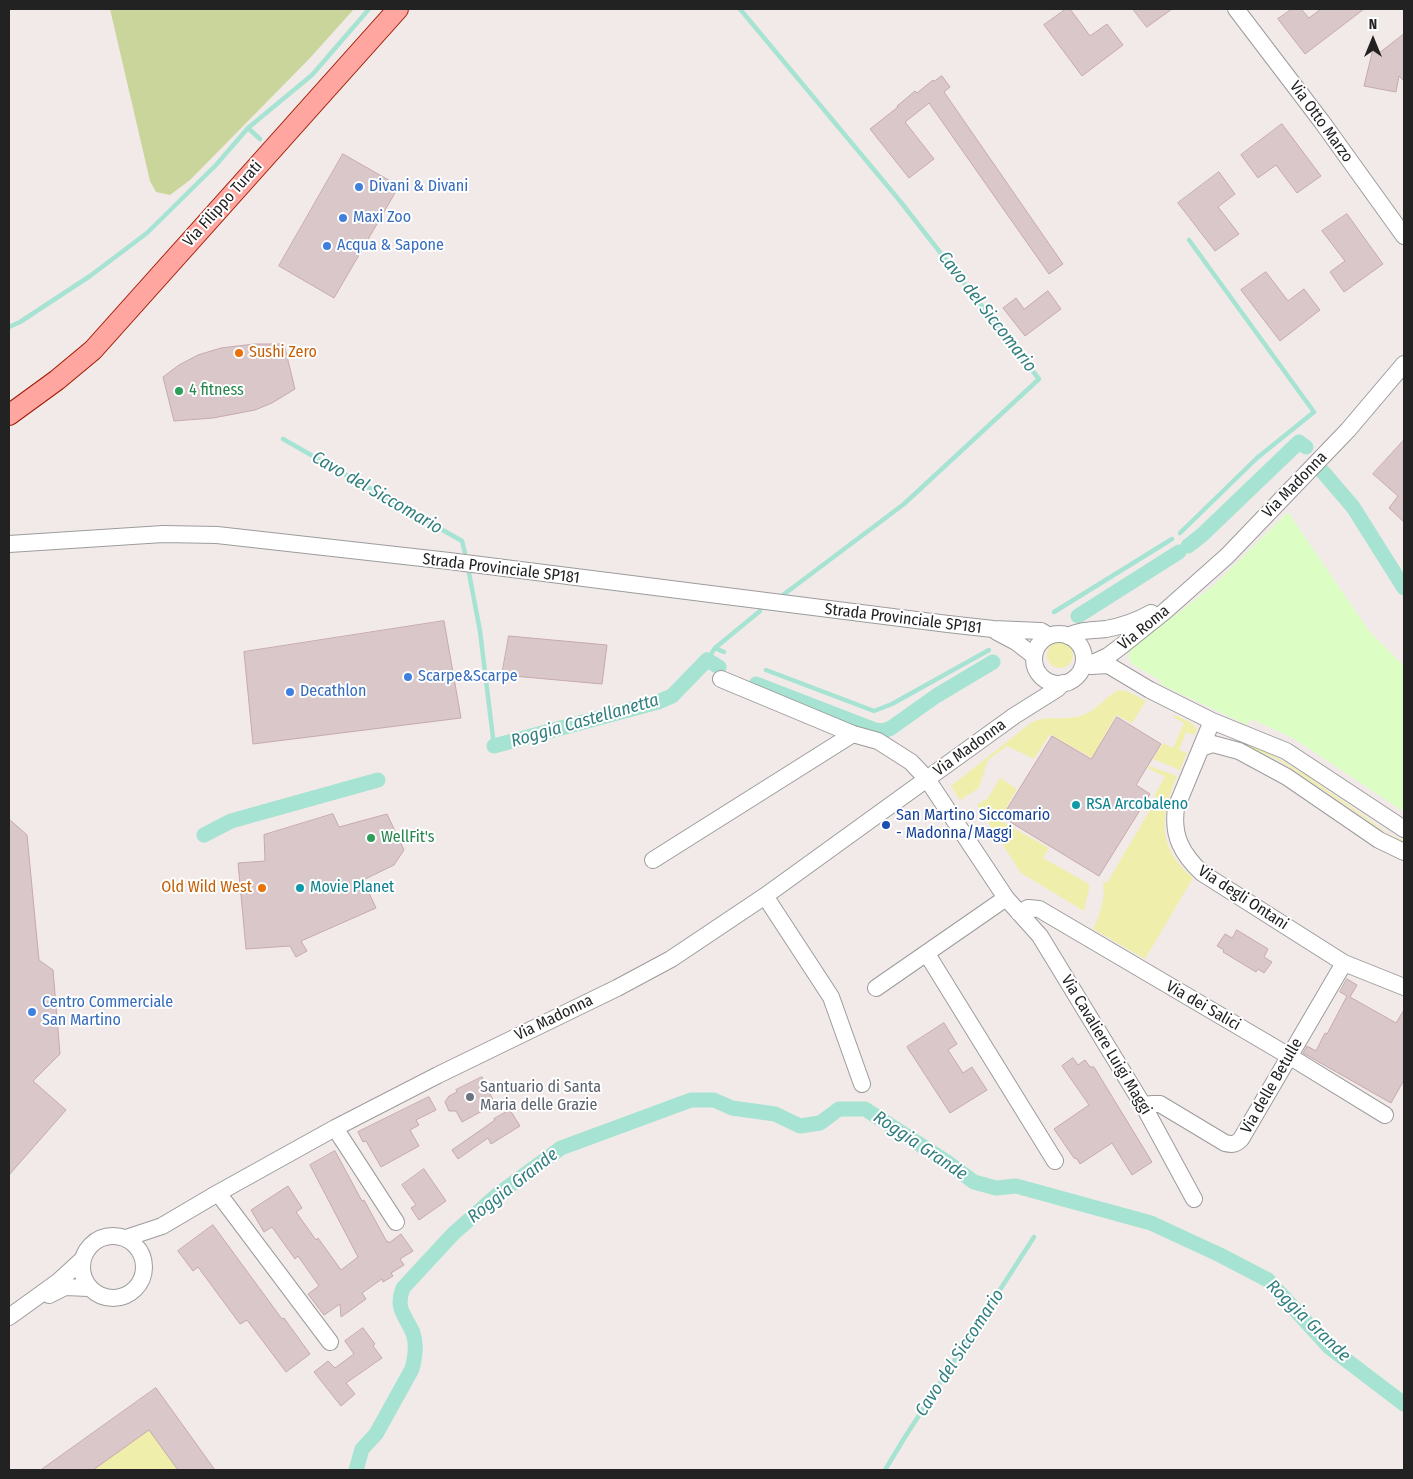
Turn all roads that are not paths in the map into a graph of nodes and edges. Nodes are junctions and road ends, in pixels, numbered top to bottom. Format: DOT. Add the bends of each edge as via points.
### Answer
graph roads {
  1 [pos="398,9"];
  2 [pos="1236,9"];
  3 [pos="1404,236"];
  4 [pos="1404,364"];
  5 [pos="40,390"];
  6 [pos="9,402"];
  7 [pos="9,415"];
  8 [pos="9,544"];
  9 [pos="1179,599"];
  10 [pos="993,629"];
  11 [pos="1049,636"];
  12 [pos="1068,636"];
  13 [pos="1122,645"];
  14 [pos="1035,663"];
  15 [pos="1082,668"];
  16 [pos="1124,675"];
  17 [pos="721,679"];
  18 [pos="1063,683"];
  19 [pos="1014,716"];
  20 [pos="1212,721"];
  21 [pos="1233,730"];
  22 [pos="853,734"];
  23 [pos="1201,748"];
  24 [pos="1240,751"];
  25 [pos="927,779"];
  26 [pos="1404,828"];
  27 [pos="1404,852"];
  28 [pos="653,860"];
  29 [pos="765,896"];
  30 [pos="1006,898"];
  31 [pos="1019,913"];
  32 [pos="927,954"];
  33 [pos="1344,963"];
  34 [pos="1404,987"];
  35 [pos="876,988"];
  36 [pos="1289,1056"];
  37 [pos="862,1084"];
  38 [pos="1144,1106"];
  39 [pos="1385,1115"];
  40 [pos="335,1128"];
  41 [pos="1055,1161"];
  42 [pos="218,1193"];
  43 [pos="1194,1199"];
  44 [pos="396,1222"];
  45 [pos="162,1226"];
  46 [pos="126,1238"];
  47 [pos="140,1251"];
  48 [pos="83,1259"];
  49 [pos="89,1288"];
  50 [pos="24,1307"];
  51 [pos="9,1317"];
  52 [pos="330,1342"];
  1 -- 5 [label="main road, Via Filippo Turati" via="93,350"];
  2 -- 3 [label="street, Via Otto Marzo"];
  4 -- 9 [label="street, Via Madonna" via="1348,430 1226,556"];
  5 -- 6 [label="main road, Via Filippo Turati"];
  5 -- 7 [label="main road, Via Filippo Turati"];
  8 -- 10 [label="street, Strada Provinciale SP181" via="163,534 217,535"];
  9 -- 12 [label="street, Via Roma" via="1133,623 1082,630"];
  9 -- 13 [label="street, Via Roma"];
  10 -- 11 [label="street, Strada Provinciale SP181" via="1041,631"];
  10 -- 14 [label="street, Strada Provinciale SP181" via="1016,642"];
  11 -- 12 [label="street"];
  11 -- 14 [label="street" via="1036,648"];
  12 -- 15 [label="street" via="1075,640 1083,653"];
  13 -- 15 [label="street, Via Roma" via="1108,656"];
  13 -- 16 [label="street" via="1120,662"];
  14 -- 18 [label="street" via="1043,678 1052,683"];
  14 -- 19 [label="street, Via Madonna" via="1033,694"];
  15 -- 16 [label="street" via="1108,665"];
  15 -- 18 [label="street" via="1071,680"];
  16 -- 20 [label="street"];
  17 -- 22 [label="street, Via Madonna"];
  18 -- 19 [label="street, Via Madonna"];
  19 -- 25 [label="street, Via Madonna"];
  20 -- 21 [label="street"];
  20 -- 23 [label="street, Via degli Ontani"];
  21 -- 24 [label="street"];
  21 -- 26 [label="street" via="1286,751"];
  22 -- 25 [label="street, Via Madonna" via="897,751"];
  22 -- 28 [label="street"];
  23 -- 24 [label="street" via="1213,744"];
  23 -- 33 [label="street, Via degli Ontani" via="1176,808 1174,821 1182,850 1202,873"];
  24 -- 27 [label="street" via="1287,777 1379,840"];
  25 -- 29 [label="street, Via Madonna"];
  25 -- 30 [label="street, Via Cavaliere Luigi Maggi"];
  29 -- 37 [label="street" via="831,997"];
  29 -- 40 [label="street, Via Madonna" via="645,974"];
  30 -- 31 [label="street, Via Cavaliere Luigi Maggi"];
  30 -- 32 [label="street"];
  31 -- 36 [label="street, Via dei Salici" via="1028,908 1039,909"];
  31 -- 38 [label="street, Via Cavaliere Luigi Maggi" via="1040,936"];
  32 -- 35 [label="street"];
  32 -- 41 [label="street"];
  33 -- 34 [label="street, Via degli Ontani"];
  33 -- 36 [label="street, Via delle Betulle"];
  36 -- 38 [label="street, Via delle Betulle" via="1235,1144 1225,1142 1160,1104"];
  36 -- 39 [label="street, Via dei Salici"];
  38 -- 43 [label="street, Via Cavaliere Luigi Maggi"];
  40 -- 42 [label="street, Via Madonna"];
  40 -- 44 [label="street"];
  42 -- 45 [label="street, Via Madonna"];
  42 -- 52 [label="street"];
  45 -- 46 [label="street, Via Madonna"];
  45 -- 47 [label="street, Via Madonna"];
  46 -- 47 [label="street"];
  46 -- 48 [label="street, Via Madonna" via="102,1238 86,1250"];
  47 -- 49 [label="street, Via Madonna" via="144,1275 130,1294 112,1298"];
  48 -- 49 [label="street" via="84,1279"];
  48 -- 50 [label="street, Via Madonna"];
  49 -- 50 [label="street, Via Madonna" via="66,1286"];
  50 -- 51 [label="street, Via Madonna"];
}
